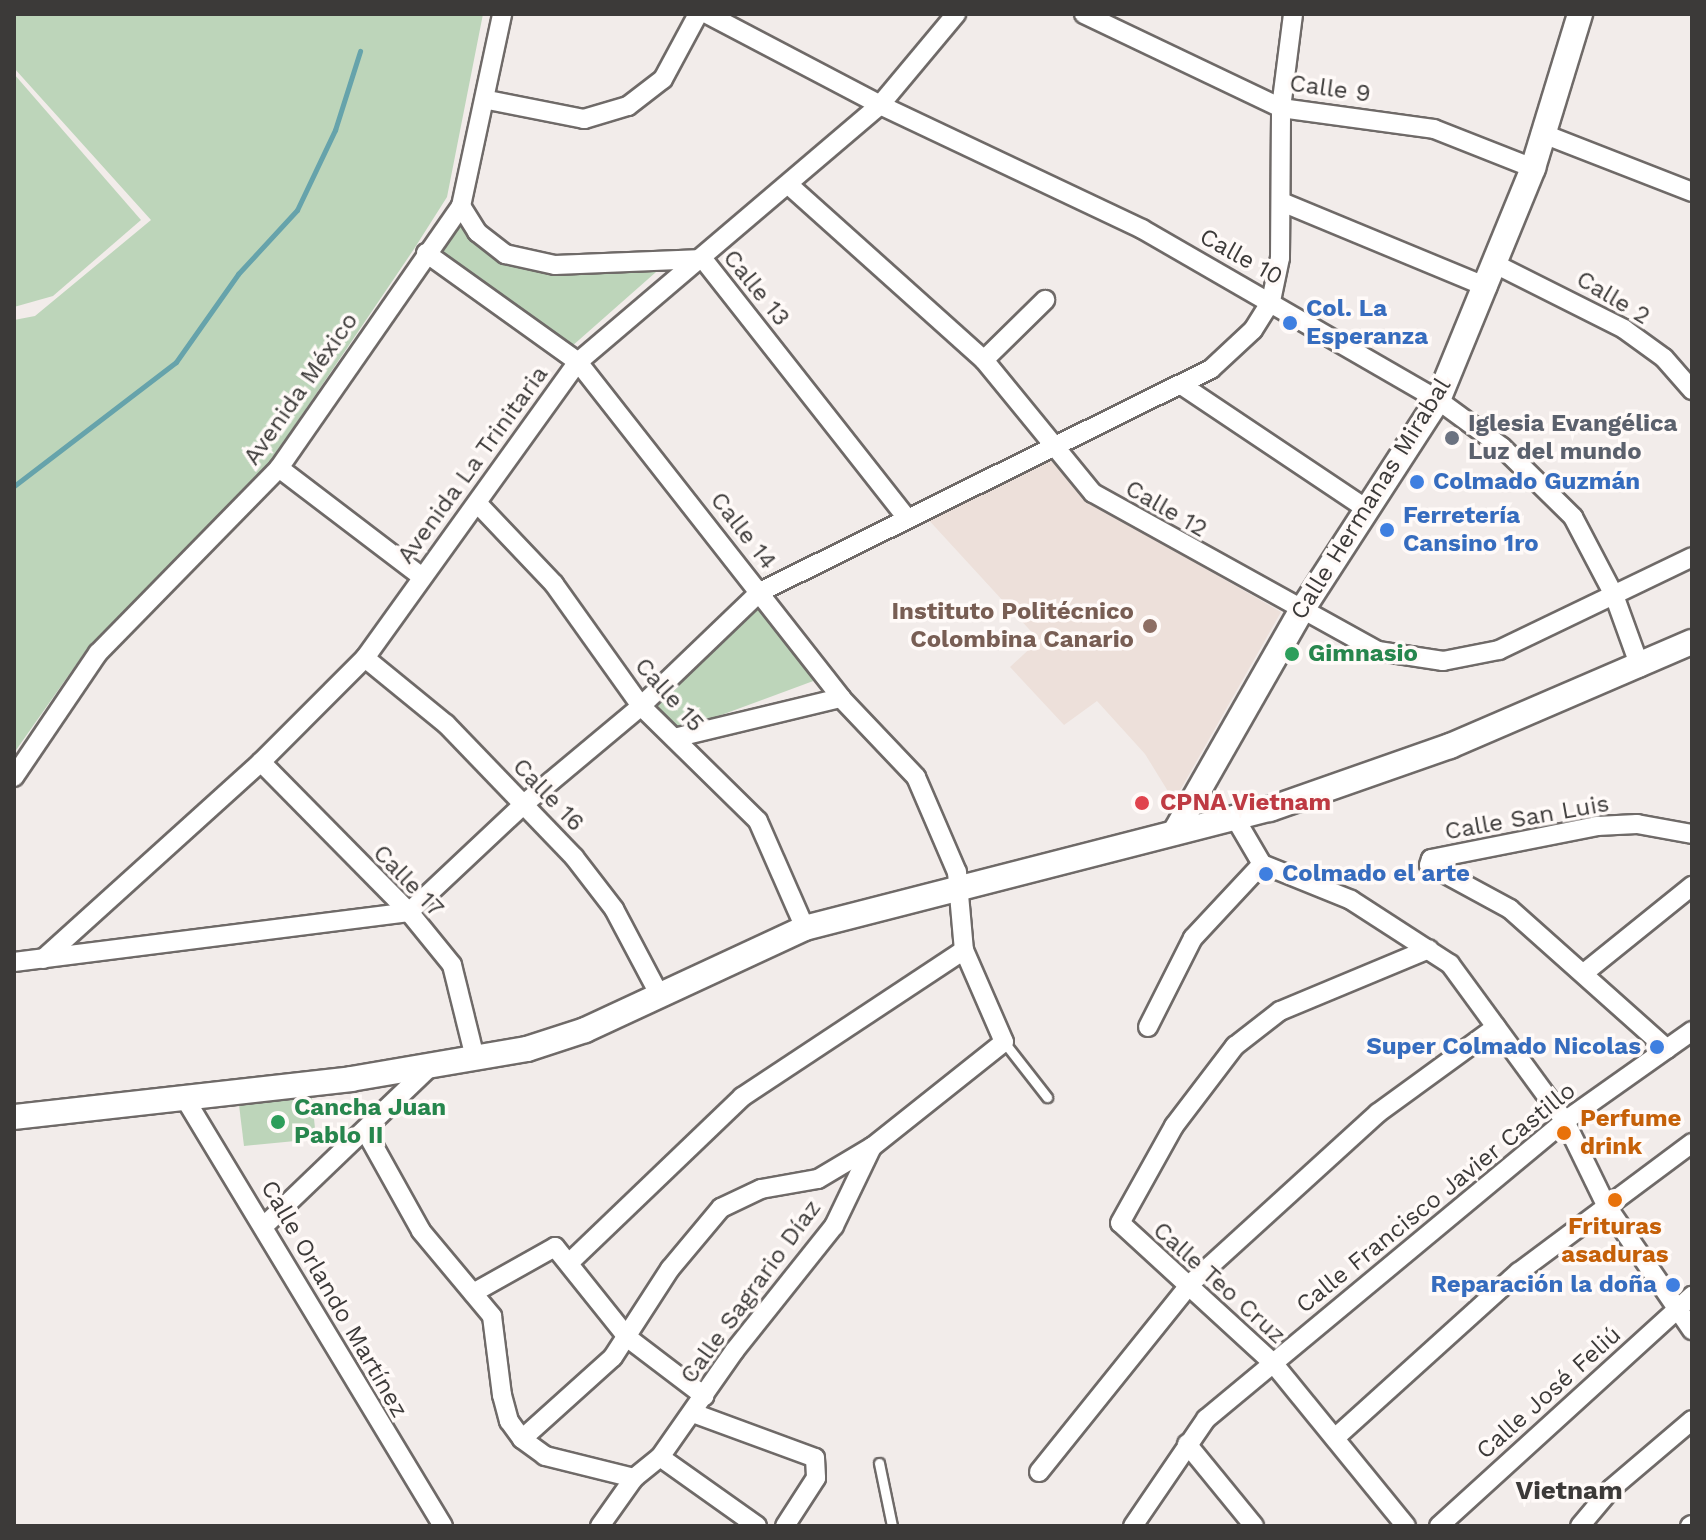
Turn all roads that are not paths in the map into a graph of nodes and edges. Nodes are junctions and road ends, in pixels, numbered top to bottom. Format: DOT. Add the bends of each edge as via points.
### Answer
graph roads {
  1 [pos="502,14"];
  2 [pos="698,14"];
  3 [pos="707,14"];
  4 [pos="956,14"];
  5 [pos="1084,14"];
  6 [pos="1293,14"];
  7 [pos="1580,14"];
  8 [pos="488,100"];
  9 [pos="880,105"];
  10 [pos="1281,108"];
  11 [pos="1541,133"];
  12 [pos="1533,168"];
  13 [pos="790,186"];
  14 [pos="1692,192"];
  15 [pos="1284,203"];
  16 [pos="461,206"];
  17 [pos="426,253"];
  18 [pos="703,259"];
  19 [pos="1492,276"];
  20 [pos="1045,300"];
  21 [pos="1271,301"];
  22 [pos="984,360"];
  23 [pos="578,362"];
  24 [pos="1183,386"];
  25 [pos="1692,390"];
  26 [pos="1438,400"];
  27 [pos="1053,449"];
  28 [pos="279,468"];
  29 [pos="479,505"];
  30 [pos="1367,509"];
  31 [pos="906,517"];
  32 [pos="1692,557"];
  33 [pos="421,576"];
  34 [pos="760,592"];
  35 [pos="1614,595"];
  36 [pos="1300,613"];
  37 [pos="1692,642"];
  38 [pos="365,658"];
  39 [pos="1640,667"];
  40 [pos="841,698"];
  41 [pos="641,706"];
  42 [pos="674,738"];
  43 [pos="261,762"];
  44 [pos="14,777"];
  45 [pos="524,804"];
  46 [pos="1235,818"];
  47 [pos="1175,832"];
  48 [pos="1692,834"];
  49 [pos="1262,864"];
  50 [pos="1692,886"];
  51 [pos="957,890"];
  52 [pos="409,912"];
  53 [pos="805,928"];
  54 [pos="1429,949"];
  55 [pos="964,950"];
  56 [pos="43,959"];
  57 [pos="14,962"];
  58 [pos="1584,973"];
  59 [pos="660,996"];
  60 [pos="1148,1027"];
  61 [pos="1496,1027"];
  62 [pos="1692,1031"];
  63 [pos="1004,1042"];
  64 [pos="1667,1049"];
  65 [pos="475,1058"];
  66 [pos="430,1067"];
  67 [pos="184,1097"];
  68 [pos="1047,1097"];
  69 [pos="14,1117"];
  70 [pos="1565,1121"];
  71 [pos="366,1132"];
  72 [pos="1692,1143"];
  73 [pos="872,1147"];
  74 [pos="1606,1205"];
  75 [pos="265,1225"];
  76 [pos="569,1263"];
  77 [pos="1190,1284"];
  78 [pos="473,1293"];
  79 [pos="1692,1296"];
  80 [pos="1677,1310"];
  81 [pos="1692,1330"];
  82 [pos="628,1338"];
  83 [pos="1273,1363"];
  84 [pos="704,1396"];
  85 [pos="693,1413"];
  86 [pos="1692,1420"];
  87 [pos="1335,1438"];
  88 [pos="522,1439"];
  89 [pos="1187,1444"];
  90 [pos="660,1457"];
  91 [pos="879,1463"];
  92 [pos="1039,1472"];
  93 [pos="634,1478"];
  94 [pos="443,1526"];
  95 [pos="600,1526"];
  96 [pos="757,1526"];
  97 [pos="785,1526"];
  98 [pos="892,1526"];
  99 [pos="1133,1526"];
  100 [pos="1254,1526"];
  101 [pos="1406,1526"];
  102 [pos="1439,1526"];
  103 [pos="1580,1526"];
  1 -- 8 [label="street, Avenida México"];
  2 -- 8 [label="street" via="663,79 628,106 584,119"];
  3 -- 9 [label="street, Calle 10"];
  4 -- 9 [label="street, Avenida La Trinitaria"];
  5 -- 10 [label="street, Calle 9"];
  6 -- 10 [label="street"];
  7 -- 11 [label="main road, Calle Hermanas Mirabal"];
  8 -- 16 [label="street, Avenida México"];
  9 -- 13 [label="street, Avenida La Trinitaria"];
  9 -- 21 [label="street, Calle 10" via="1142,229"];
  10 -- 12 [label="street, Calle 9" via="1420,126"];
  10 -- 15 [label="street"];
  11 -- 12 [label="main road, Calle Hermanas Mirabal"];
  11 -- 14 [label="street"];
  12 -- 19 [label="main road, Calle Hermanas Mirabal"];
  13 -- 18 [label="street, Avenida La Trinitaria"];
  13 -- 22 [label="street, Calle 12"];
  15 -- 19 [label="street, Calle 2"];
  15 -- 21 [label="street"];
  16 -- 17 [label="street, Avenida México"];
  16 -- 18 [label="street, Calle 13" via="477,232 505,254 555,265"];
  17 -- 23 [label="street, Calle 14"];
  17 -- 28 [label="street, Avenida México"];
  18 -- 23 [label="street, Avenida La Trinitaria"];
  18 -- 31 [label="street, Calle 13"];
  19 -- 25 [label="street, Calle 2" via="1624,329 1664,358"];
  19 -- 26 [label="main road, Calle Hermanas Mirabal"];
  20 -- 22 [label="street"];
  21 -- 24 [label="street" via="1237,348"];
  21 -- 26 [label="street, Calle 10"];
  22 -- 27 [label="street, Calle 12"];
  23 -- 29 [label="street, Avenida La Trinitaria"];
  23 -- 34 [label="street, Calle 14"];
  24 -- 27 [label="street"];
  24 -- 30 [label="street"];
  26 -- 30 [label="main road, Calle Hermanas Mirabal"];
  26 -- 35 [label="street, Calle 10" via="1502,447 1573,517"];
  27 -- 31 [label="street"];
  27 -- 36 [label="street, Calle 12" via="1106,503"];
  28 -- 33 [label="street"];
  28 -- 44 [label="street, Avenida México" via="98,653"];
  29 -- 33 [label="street, Avenida La Trinitaria"];
  29 -- 41 [label="street, Calle 15" via="554,584"];
  30 -- 36 [label="main road, Calle Hermanas Mirabal"];
  31 -- 34 [label="street"];
  32 -- 35 [label="street, Calle 12"];
  33 -- 38 [label="street, Avenida La Trinitaria"];
  34 -- 40 [label="street, Calle 14"];
  34 -- 41 [label="street"];
  35 -- 36 [label="street, Calle 12" via="1499,650 1443,661 1378,651"];
  35 -- 39 [label="street, Calle 10"];
  36 -- 47 [label="main road, Calle Hermanas Mirabal"];
  37 -- 39 [label="main road"];
  38 -- 43 [label="street, Avenida La Trinitaria"];
  38 -- 45 [label="street, Calle 16" via="446,724"];
  39 -- 46 [label="main road" via="1450,746"];
  40 -- 42 [label="street"];
  40 -- 51 [label="street, Calle 14" via="922,786 957,872"];
  41 -- 42 [label="street, Calle 15"];
  41 -- 45 [label="street"];
  42 -- 53 [label="street, Calle 15" via="764,830"];
  43 -- 52 [label="street, Calle 17"];
  43 -- 56 [label="street, Avenida La Trinitaria"];
  45 -- 52 [label="street"];
  45 -- 59 [label="street, Calle 16" via="614,909"];
  46 -- 47 [label="main road"];
  46 -- 49 [label="street"];
  47 -- 51 [label="main road"];
  48 -- 58 [label="street, Calle San Luis" via="1637,824 1597,826 1431,859 1432,871 1510,909"];
  49 -- 54 [label="street" via="1351,900"];
  49 -- 60 [label="street" via="1193,938"];
  50 -- 58 [label="street"];
  51 -- 53 [label="main road"];
  51 -- 55 [label="street"];
  52 -- 56 [label="street"];
  52 -- 65 [label="street, Calle 17" via="457,976"];
  53 -- 59 [label="main road"];
  54 -- 61 [label="street" via="1450,964"];
  54 -- 77 [label="street, Calle Teo Cruz" via="1280,1011 1235,1046 1174,1126 1120,1223"];
  55 -- 63 [label="street"];
  55 -- 76 [label="street" via="742,1097"];
  56 -- 57 [label="street"];
  58 -- 64 [label="street"];
  59 -- 65 [label="main road" via="585,1030"];
  61 -- 70 [label="street"];
  61 -- 77 [label="street" via="1378,1113"];
  62 -- 64 [label="street, Calle Francisco Javier Castillo"];
  63 -- 68 [label="lane"];
  63 -- 73 [label="street, Calle Sagrario Díaz" via="968,1076"];
  64 -- 70 [label="street, Calle Francisco Javier Castillo"];
  65 -- 66 [label="main road"];
  66 -- 67 [label="main road"];
  66 -- 71 [label="street"];
  67 -- 69 [label="main road"];
  67 -- 75 [label="street, Calle Orlando Martínez"];
  70 -- 74 [label="street"];
  70 -- 83 [label="street, Calle Francisco Javier Castillo"];
  71 -- 75 [label="street"];
  71 -- 78 [label="street" via="421,1231"];
  72 -- 74 [label="street"];
  73 -- 82 [label="street" via="818,1179 761,1189 721,1208 670,1269"];
  73 -- 84 [label="street, Calle Sagrario Díaz" via="834,1226"];
  74 -- 80 [label="street"];
  74 -- 87 [label="street" via="1519,1272"];
  75 -- 94 [label="street, Calle Orlando Martínez"];
  76 -- 78 [label="street" via="555,1247"];
  76 -- 82 [label="street"];
  77 -- 83 [label="street, Calle Teo Cruz"];
  77 -- 92 [label="street"];
  78 -- 88 [label="street" via="492,1316 502,1395 509,1421"];
  79 -- 80 [label="street, Calle José Feliú"];
  80 -- 81 [label="street"];
  80 -- 102 [label="street, Calle José Feliú"];
  82 -- 84 [label="street"];
  82 -- 88 [label="street"];
  83 -- 87 [label="street, Calle Teo Cruz"];
  83 -- 89 [label="street, Calle Francisco Javier Castillo" via="1206,1419"];
  84 -- 85 [label="street, Calle Sagrario Díaz"];
  85 -- 90 [label="street, Calle Sagrario Díaz"];
  85 -- 97 [label="street" via="815,1458 816,1478"];
  86 -- 103 [label="street" via="1611,1489"];
  87 -- 101 [label="street, Calle Teo Cruz"];
  88 -- 93 [label="street" via="545,1456"];
  89 -- 99 [label="street, Calle Francisco Javier Castillo" via="1160,1493"];
  89 -- 100 [label="street"];
  90 -- 93 [label="street, Calle Sagrario Díaz"];
  90 -- 96 [label="street"];
  91 -- 98 [label="lane"];
  93 -- 95 [label="street, Calle Sagrario Díaz"];
}
